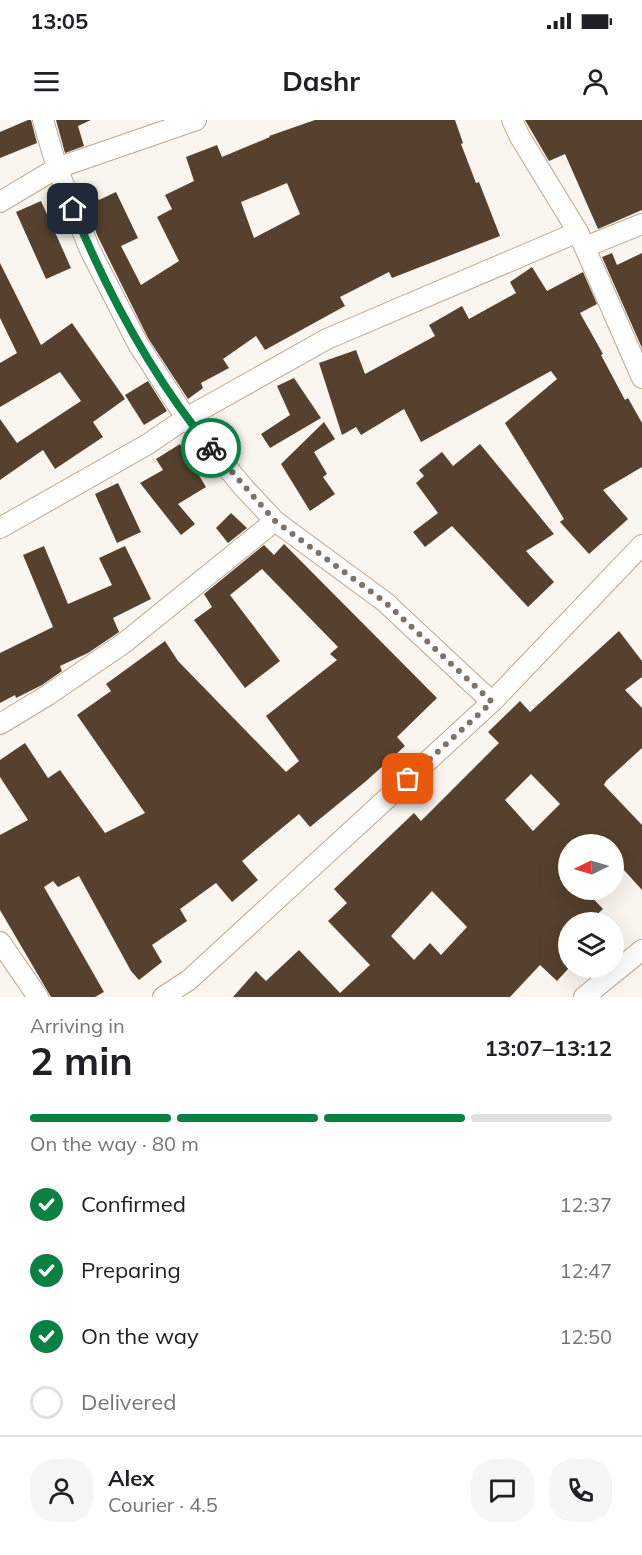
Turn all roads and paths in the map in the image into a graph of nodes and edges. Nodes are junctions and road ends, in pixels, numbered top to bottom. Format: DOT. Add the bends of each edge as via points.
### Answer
graph roads {
  1 [pos="43,120"];
  2 [pos="196,120"];
  3 [pos="512,120"];
  4 [pos="57,168"];
  5 [pos="0,202"];
  6 [pos="642,224"];
  7 [pos="582,239"];
  8 [pos="642,378"];
  9 [pos="186,418"];
  10 [pos="275,521"];
  11 [pos="0,528"];
  12 [pos="642,545"];
  13 [pos="492,702"];
  14 [pos="0,724"];
  15 [pos="0,942"];
  16 [pos="642,950"];
  17 [pos="38,997"];
  18 [pos="163,997"];
  19 [pos="584,997"];
  1 -- 4 [label="street"];
  2 -- 4 [label="street"];
  3 -- 7 [label="street"];
  4 -- 5 [label="street"];
  4 -- 9 [label="street" via="90,250 138,344"];
  6 -- 7 [label="street"];
  7 -- 8 [label="street"];
  7 -- 9 [label="street" via="327,339"];
  9 -- 10 [label="street"];
  9 -- 11 [label="street" via="148,444"];
  10 -- 13 [label="street" via="385,602"];
  10 -- 14 [label="street" via="124,643"];
  12 -- 13 [label="street"];
  13 -- 18 [label="street" via="189,980"];
  15 -- 17 [label="street"];
  16 -- 19 [label="street"];
}
